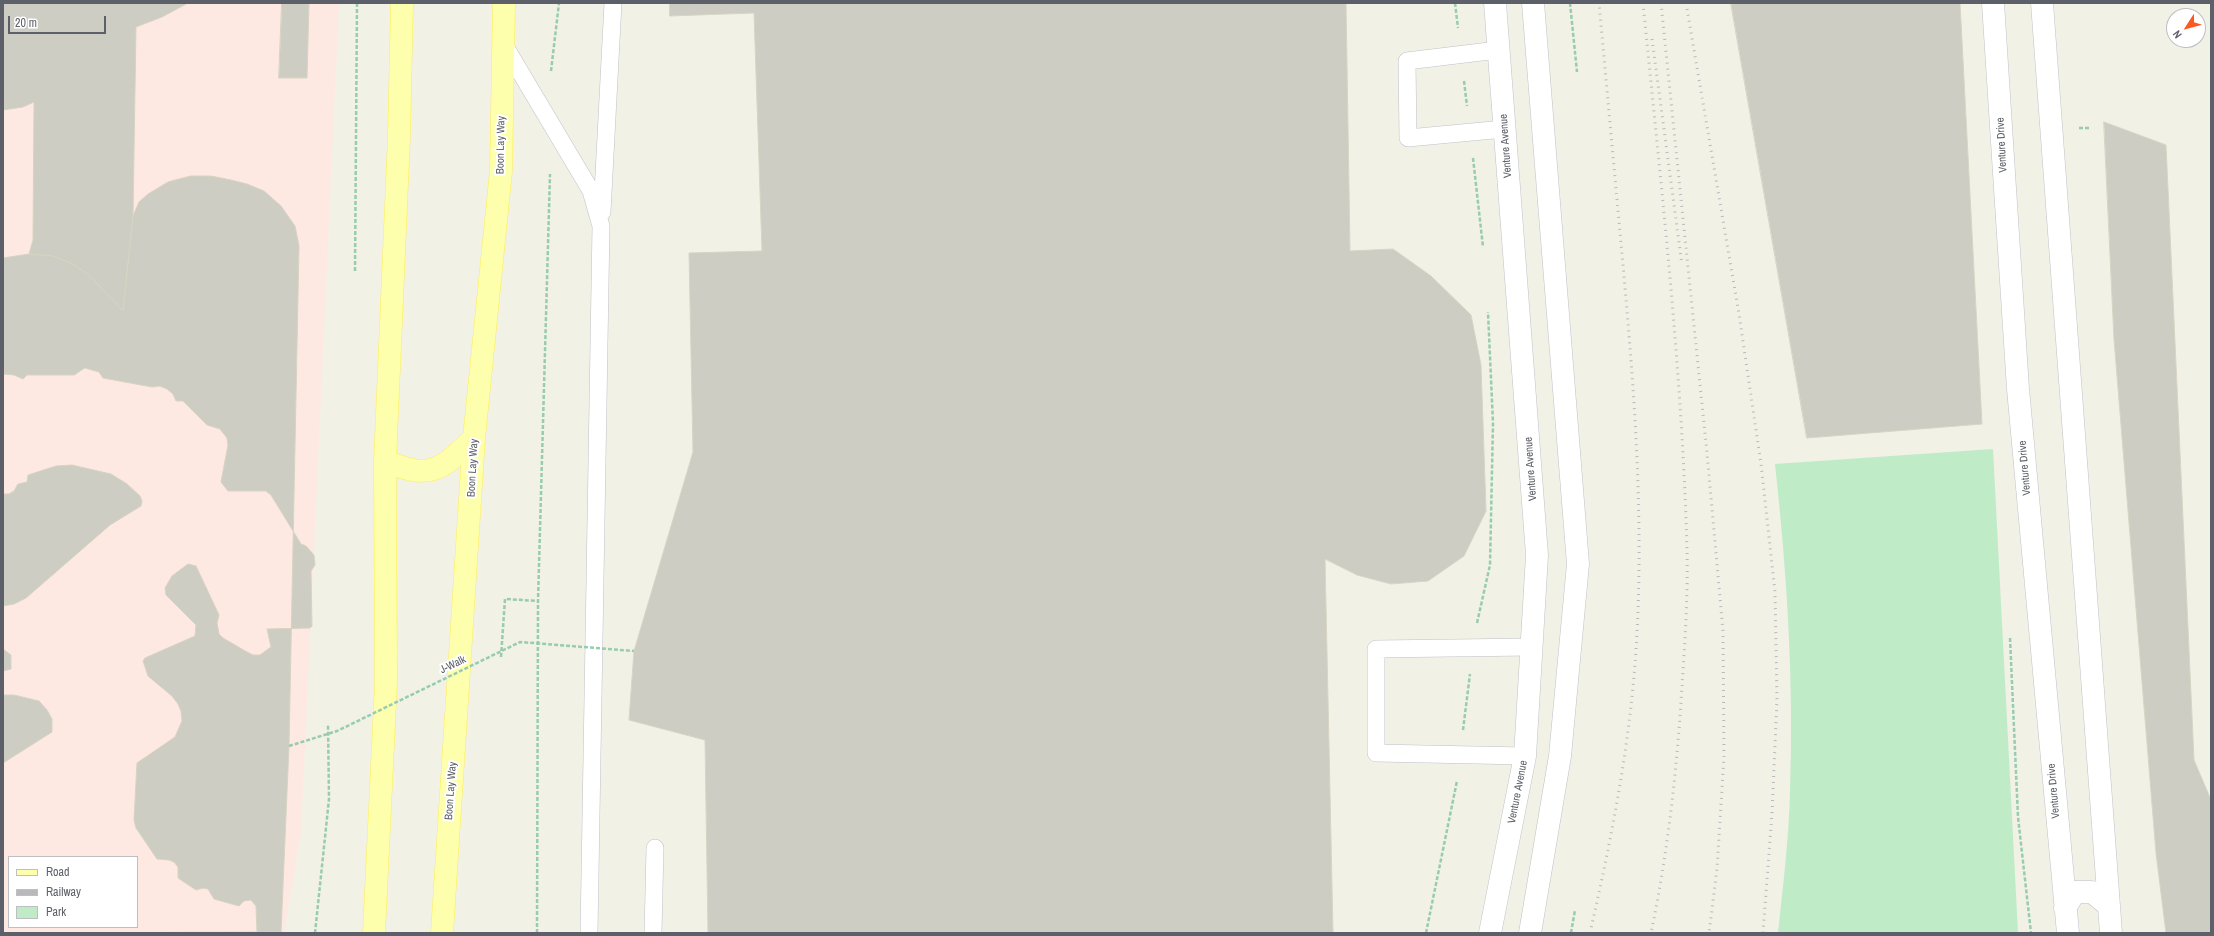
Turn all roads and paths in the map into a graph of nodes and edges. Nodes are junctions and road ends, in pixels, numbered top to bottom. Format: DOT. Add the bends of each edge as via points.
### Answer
graph roads {
  1 [pos="357,3"];
  2 [pos="402,3"];
  3 [pos="504,3"];
  4 [pos="559,3"];
  5 [pos="613,3"];
  6 [pos="1455,3"];
  7 [pos="1495,3"];
  8 [pos="1533,3"];
  9 [pos="1570,3"];
  10 [pos="1993,3"];
  11 [pos="2042,3"];
  12 [pos="503,43"];
  13 [pos="1498,50"];
  14 [pos="1461,54"];
  15 [pos="1577,72"];
  16 [pos="551,74"];
  17 [pos="1504,129"];
  18 [pos="1470,132"];
  19 [pos="550,172"];
  20 [pos="601,226"];
  21 [pos="1483,248"];
  22 [pos="355,271"];
  23 [pos="1488,311"];
  24 [pos="474,438"];
  25 [pos="385,461"];
  26 [pos="538,601"];
  27 [pos="1532,647"];
  28 [pos="1474,648"];
  29 [pos="634,651"];
  30 [pos="501,657"];
  31 [pos="328,724"];
  32 [pos="289,746"];
  33 [pos="1460,755"];
  34 [pos="1525,756"];
  35 [pos="655,848"];
  36 [pos="2108,905"];
  37 [pos="2065,908"];
  38 [pos="1576,910"];
  39 [pos="315,933"];
  40 [pos="374,933"];
  41 [pos="442,933"];
  42 [pos="537,933"];
  43 [pos="589,933"];
  44 [pos="653,933"];
  45 [pos="1426,933"];
  46 [pos="1490,933"];
  47 [pos="1530,933"];
  48 [pos="1571,933"];
  49 [pos="2068,933"];
  50 [pos="2111,933"];
  1 -- 22 [label="path"];
  2 -- 25 [label="main road"];
  3 -- 12 [label="main road, Boon Lay Way"];
  4 -- 16 [label="path"];
  5 -- 20 [label="lane"];
  6 -- 14 [label="path"];
  7 -- 13 [label="street, Venture Avenue"];
  8 -- 47 [label="street" via="1578,564 1560,756"];
  9 -- 15 [label="path"];
  10 -- 37 [label="street, Venture Drive" via="2018,389"];
  11 -- 36 [label="street"];
  12 -- 20 [label="lane" via="591,191"];
  12 -- 24 [label="main road, Boon Lay Way" via="501,171"];
  13 -- 14 [label="lane"];
  13 -- 17 [label="street, Venture Avenue"];
  14 -- 18 [label="path"];
  14 -- 18 [label="lane" via="1407,61 1408,138"];
  17 -- 18 [label="lane"];
  17 -- 27 [label="street, Venture Avenue" via="1537,555"];
  18 -- 21 [label="path"];
  19 -- 26 [label="path"];
  20 -- 43 [label="lane"];
  23 -- 28 [label="path" via="1493,423 1490,565 1477,619"];
  24 -- 25 [label="main road" via="448,463 432,470 409,471"];
  24 -- 41 [label="main road, Boon Lay Way"];
  25 -- 40 [label="main road" via="386,682"];
  26 -- 30 [label="path" via="505,598"];
  26 -- 42 [label="path"];
  27 -- 28 [label="lane"];
  27 -- 34 [label="street, Venture Avenue"];
  28 -- 33 [label="path"];
  28 -- 33 [label="lane" via="1376,649 1376,754"];
  29 -- 32 [label="path, J-Walk, bridge" via="520,642 337,731"];
  31 -- 39 [label="path" via="329,799"];
  33 -- 34 [label="lane"];
  33 -- 45 [label="path" via="1456,790"];
  34 -- 46 [label="street, Venture Avenue"];
  35 -- 44 [label="lane"];
  36 -- 37 [label="street" via="2092,892 2075,892"];
  36 -- 50 [label="street"];
  37 -- 49 [label="street, Venture Drive"];
  38 -- 48 [label="path"];
}
